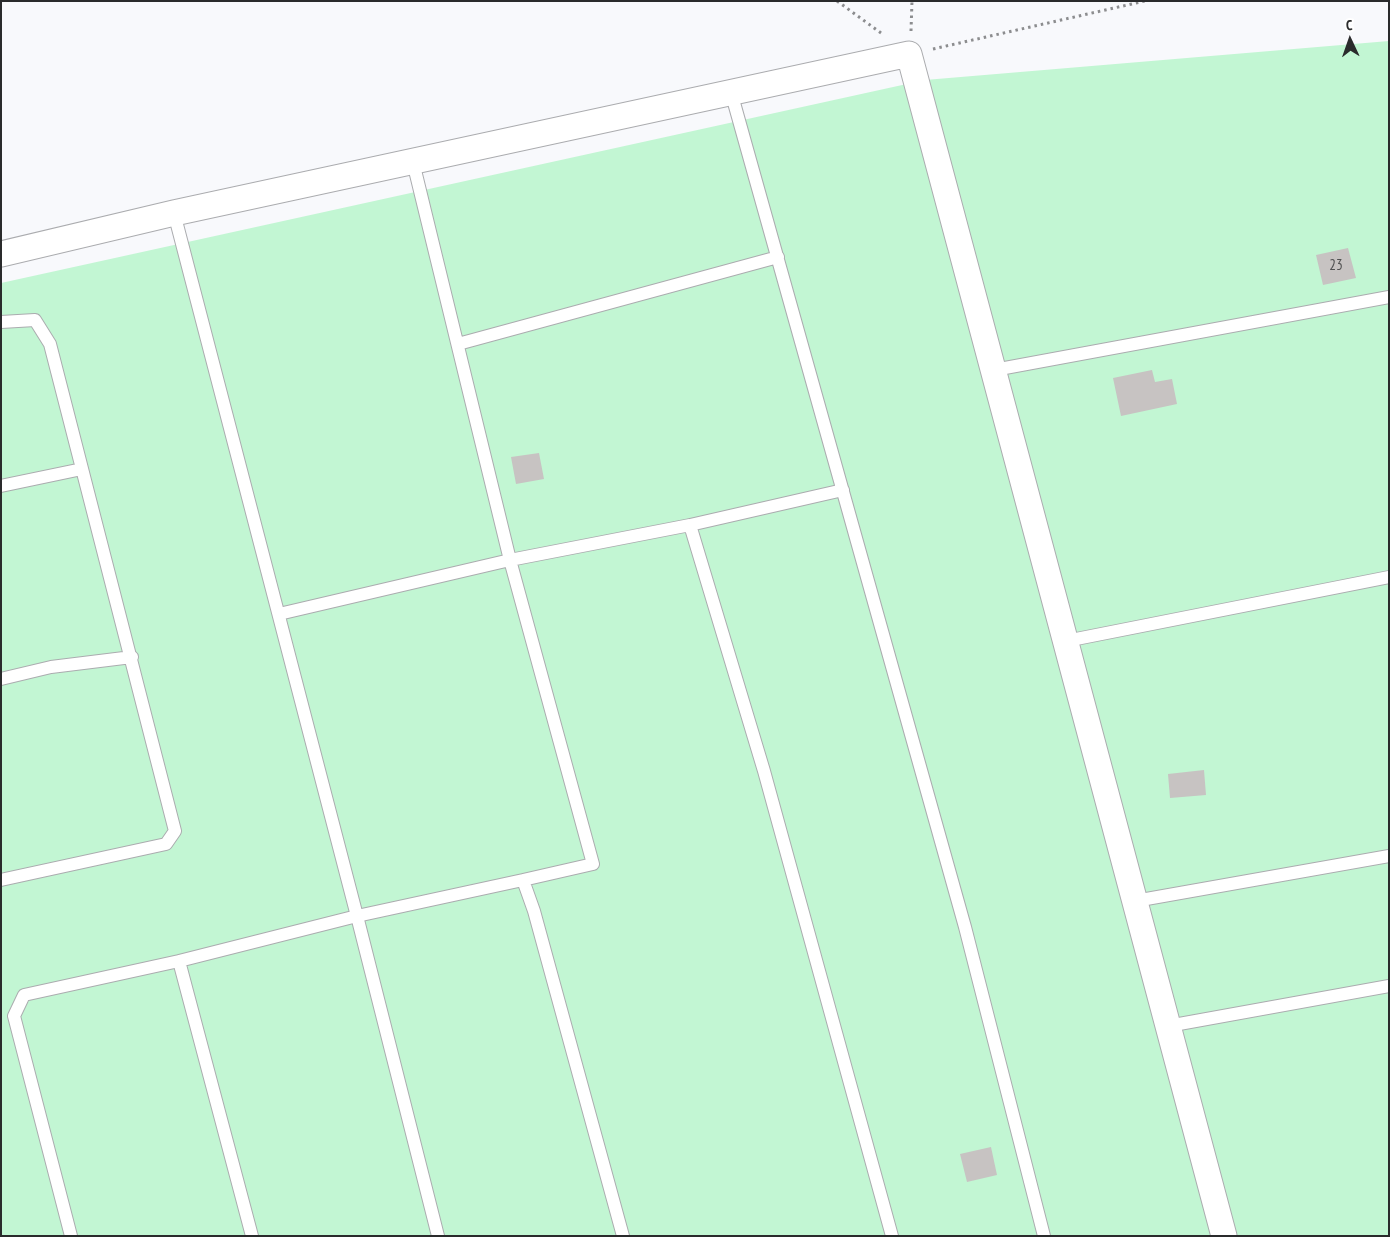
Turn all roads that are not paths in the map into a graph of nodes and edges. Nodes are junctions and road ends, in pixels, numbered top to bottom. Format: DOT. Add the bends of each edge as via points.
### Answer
graph roads {
  1 [pos="731,92"];
  2 [pos="413,162"];
  3 [pos="174,214"];
  4 [pos="1,254"];
  5 [pos="778,257"];
  6 [pos="1389,297"];
  7 [pos="1,322"];
  8 [pos="458,344"];
  9 [pos="994,370"];
  10 [pos="82,469"];
  11 [pos="1,486"];
  12 [pos="843,490"];
  13 [pos="690,525"];
  14 [pos="510,560"];
  15 [pos="1389,577"];
  16 [pos="278,614"];
  17 [pos="1066,640"];
  18 [pos="132,657"];
  19 [pos="1,678"];
  20 [pos="1389,856"];
  21 [pos="1,880"];
  22 [pos="523,880"];
  23 [pos="1135,901"];
  24 [pos="357,916"];
  25 [pos="179,961"];
  26 [pos="1389,986"];
  27 [pos="1168,1026"];
  28 [pos="71,1236"];
  29 [pos="252,1236"];
  30 [pos="438,1236"];
  31 [pos="623,1236"];
  32 [pos="892,1236"];
  33 [pos="1044,1236"];
  34 [pos="1224,1236"];
  1 -- 2 [label="street"];
  1 -- 5 [label="lane"];
  1 -- 9 [label="street" via="909,54"];
  2 -- 3 [label="street"];
  2 -- 8 [label="lane"];
  3 -- 4 [label="street"];
  3 -- 16 [label="lane"];
  5 -- 8 [label="lane"];
  5 -- 12 [label="lane"];
  6 -- 9 [label="lane"];
  7 -- 10 [label="lane" via="35,320 50,344"];
  8 -- 14 [label="lane"];
  9 -- 17 [label="street"];
  10 -- 11 [label="lane"];
  10 -- 18 [label="lane"];
  12 -- 13 [label="lane"];
  12 -- 33 [label="lane" via="965,927"];
  13 -- 14 [label="lane"];
  13 -- 32 [label="lane" via="766,781"];
  14 -- 16 [label="lane"];
  14 -- 22 [label="lane" via="593,864"];
  15 -- 17 [label="lane"];
  16 -- 24 [label="lane"];
  17 -- 23 [label="street"];
  18 -- 19 [label="lane" via="51,667"];
  18 -- 21 [label="lane" via="175,831 166,844"];
  20 -- 23 [label="lane"];
  22 -- 24 [label="lane"];
  22 -- 31 [label="lane"];
  23 -- 27 [label="street"];
  24 -- 25 [label="lane"];
  24 -- 30 [label="lane"];
  25 -- 28 [label="lane" via="24,995 14,1016"];
  25 -- 29 [label="lane"];
  26 -- 27 [label="lane"];
  27 -- 34 [label="street"];
}
